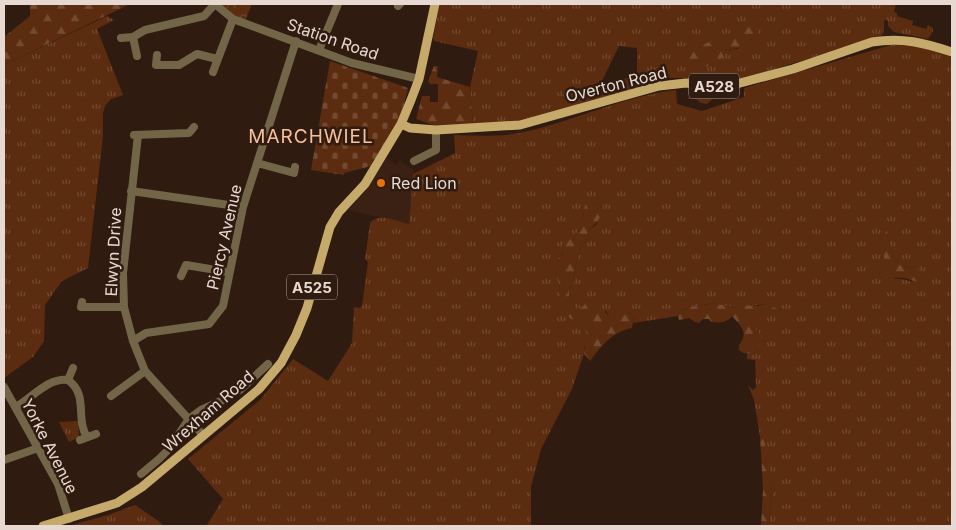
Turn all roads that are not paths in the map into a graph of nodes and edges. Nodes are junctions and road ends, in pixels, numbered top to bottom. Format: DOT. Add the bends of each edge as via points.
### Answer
graph roads {
  1 [pos="215,4"];
  2 [pos="338,4"];
  3 [pos="435,4"];
  4 [pos="233,19"];
  5 [pos="132,37"];
  6 [pos="121,38"];
  7 [pos="296,41"];
  8 [pos="319,50"];
  9 [pos="952,52"];
  10 [pos="157,55"];
  11 [pos="137,56"];
  12 [pos="217,59"];
  13 [pos="213,72"];
  14 [pos="419,78"];
  15 [pos="401,124"];
  16 [pos="436,130"];
  17 [pos="191,133"];
  18 [pos="414,161"];
  19 [pos="257,163"];
  20 [pos="295,167"];
  21 [pos="131,192"];
  22 [pos="243,207"];
  23 [pos="228,272"];
  24 [pos="181,276"];
  25 [pos="82,307"];
  26 [pos="124,307"];
  27 [pos="133,341"];
  28 [pos="256,363"];
  29 [pos="73,368"];
  30 [pos="145,371"];
  31 [pos="68,380"];
  32 [pos="4,387"];
  33 [pos="113,391"];
  34 [pos="16,407"];
  35 [pos="189,419"];
  36 [pos="96,434"];
  37 [pos="204,435"];
  38 [pos="38,448"];
  39 [pos="4,460"];
  40 [pos="142,474"];
  41 [pos="69,519"];
  42 [pos="43,526"];
  1 -- 4 [label="street, Station Road"];
  1 -- 5 [label="street" via="204,16 145,30"];
  2 -- 8 [label="street"];
  3 -- 14 [label="main road, A525"];
  4 -- 7 [label="street, Station Road"];
  4 -- 12 [label="street"];
  5 -- 6 [label="street"];
  5 -- 11 [label="street"];
  7 -- 8 [label="street, Station Road"];
  7 -- 19 [label="street, Piercy Avenue"];
  8 -- 14 [label="street, Station Road" via="352,63"];
  9 -- 16 [label="main road, Overton Road / A528" via="924,43 884,40 729,86 666,85 520,125"];
  10 -- 12 [label="street" via="156,65 179,65 197,54"];
  12 -- 13 [label="street"];
  14 -- 15 [label="main road, A525"];
  15 -- 16 [label="main road, Overton Road / A528"];
  15 -- 37 [label="main road, Wrexham Road / A525" via="365,184 330,227 307,308 280,363 259,388"];
  16 -- 18 [label="street" via="437,152"];
  17 -- 21 [label="street, Elwyn Drive" via="135,135"];
  19 -- 20 [label="street" via="294,173"];
  19 -- 22 [label="street, Piercy Avenue"];
  21 -- 22 [label="street"];
  21 -- 26 [label="street, Elwyn Drive" via="123,273"];
  22 -- 23 [label="street, Piercy Avenue"];
  23 -- 24 [label="street" via="186,261"];
  23 -- 27 [label="street, Piercy Avenue" via="223,306 209,324 146,333"];
  25 -- 26 [label="street"];
  26 -- 27 [label="street, Elwyn Drive"];
  27 -- 30 [label="street, Elwyn Drive"];
  28 -- 35 [label="street" via="265,367 240,390"];
  29 -- 31 [label="street"];
  30 -- 33 [label="street"];
  30 -- 35 [label="street, Elwyn Drive"];
  31 -- 34 [label="street" via="49,383"];
  31 -- 36 [label="street" via="80,396 84,439"];
  32 -- 34 [label="street, Yorke Avenue"];
  34 -- 38 [label="street, Yorke Avenue"];
  35 -- 37 [label="street, Elwyn Drive"];
  35 -- 40 [label="street" via="168,450 149,463"];
  37 -- 41 [label="main road, Wrexham Road / A525" via="142,487 117,503"];
  38 -- 39 [label="street"];
  38 -- 41 [label="street, Yorke Avenue" via="58,484"];
  41 -- 42 [label="main road, Wrexham Road / A525"];
}
